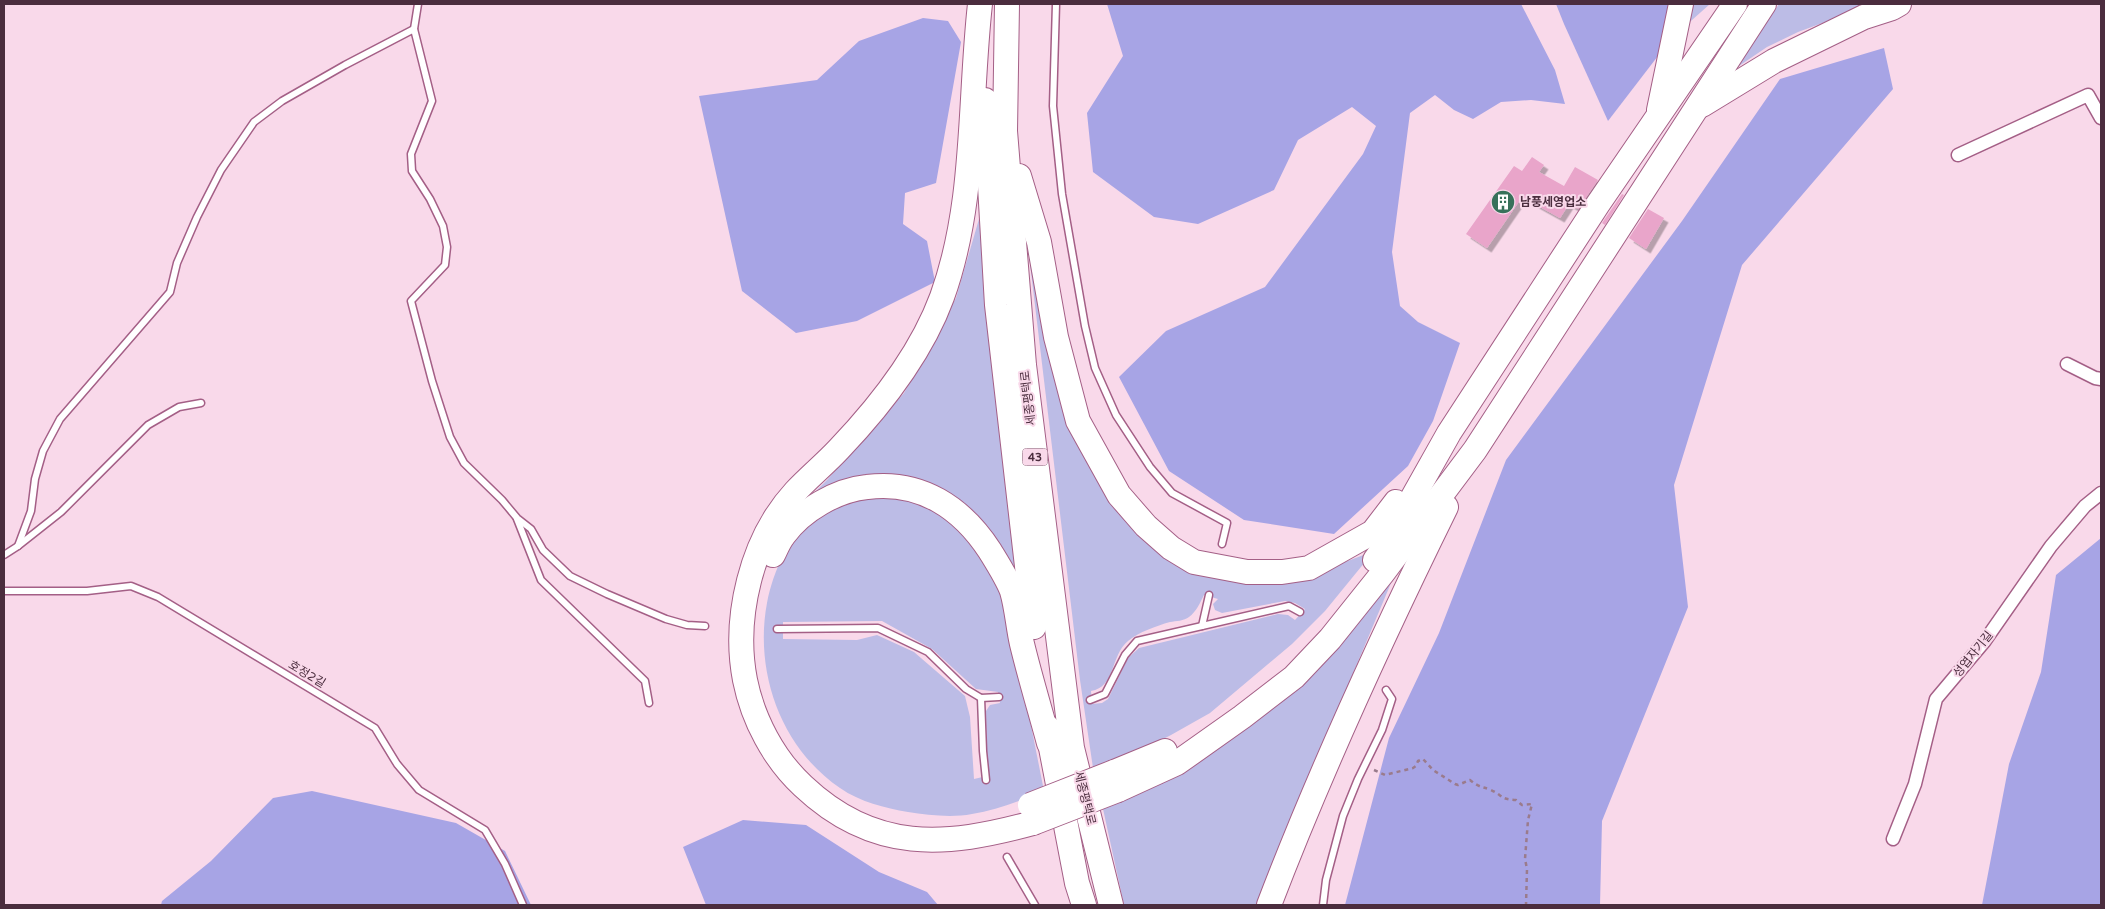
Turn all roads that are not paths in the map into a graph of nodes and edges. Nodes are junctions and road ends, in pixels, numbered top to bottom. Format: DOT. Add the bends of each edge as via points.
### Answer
graph roads {
  1 [pos="418,4"];
  2 [pos="980,4"];
  3 [pos="986,4"];
  4 [pos="1007,4"];
  5 [pos="1056,4"];
  6 [pos="1681,4"];
  7 [pos="1735,4"];
  8 [pos="1764,4"];
  9 [pos="1899,4"];
  10 [pos="414,30"];
  11 [pos="1696,108"];
  12 [pos="2101,118"];
  13 [pos="1657,120"];
  14 [pos="1005,131"];
  15 [pos="1958,155"];
  16 [pos="2067,364"];
  17 [pos="2101,379"];
  18 [pos="201,403"];
  19 [pos="1449,433"];
  20 [pos="1475,450"];
  21 [pos="2101,493"];
  22 [pos="517,518"];
  23 [pos="1222,544"];
  24 [pos="18,546"];
  25 [pos="4,555"];
  26 [pos="4,591"];
  27 [pos="1210,596"];
  28 [pos="1300,612"];
  29 [pos="704,626"];
  30 [pos="1202,626"];
  31 [pos="778,629"];
  32 [pos="1386,690"];
  33 [pos="998,697"];
  34 [pos="982,698"];
  35 [pos="1090,700"];
  36 [pos="650,703"];
  37 [pos="1049,742"];
  38 [pos="986,780"];
  39 [pos="1116,781"];
  40 [pos="1031,814"];
  41 [pos="1893,839"];
  42 [pos="1007,857"];
  43 [pos="522,905"];
  44 [pos="1035,905"];
  45 [pos="1084,905"];
  46 [pos="1111,905"];
  47 [pos="1269,905"];
  48 [pos="1323,905"];
  1 -- 10 [label="lane"];
  2 -- 40 [label="highway" via="968,180 958,244 941,299 914,354 885,397 794,493 772,526 754,561 742,613 741,660 748,697 786,770 815,798 848,819 892,836 926,841 993,834"];
  3 -- 37 [label="highway, 세종평택로 / 43" via="985,97 997,305"];
  4 -- 14 [label="highway, 세종평택로 / 43"];
  5 -- 23 [label="lane" via="1053,106 1062,194 1095,368 1116,415 1150,467 1172,493 1227,523"];
  6 -- 13 [label="highway"];
  7 -- 13 [label="highway"];
  8 -- 11 [label="highway"];
  9 -- 11 [label="highway" via="1774,61"];
  10 -- 22 [label="lane" via="432,101 411,154 412,171 443,226 447,248 444,265 411,302 450,438 464,463"];
  10 -- 24 [label="lane" via="282,100 254,122 221,170 197,217 177,264 170,292 60,418 43,451 35,479 32,511"];
  11 -- 20 [label="highway"];
  12 -- 15 [label="street" via="2088,95"];
  13 -- 19 [label="highway" via="1598,204"];
  14 -- 19 [label="highway" via="1039,242 1056,337 1078,421 1118,495 1171,548 1194,562 1247,572 1309,568 1373,532"];
  14 -- 46 [label="highway, 세종평택로 / 43" via="1024,365 1072,748"];
  16 -- 17 [label="street"];
  18 -- 24 [label="lane" via="179,406 148,425 61,512"];
  19 -- 39 [label="highway" via="1386,544 1326,622 1269,679 1219,717"];
  20 -- 39 [label="highway" via="1330,639 1294,676 1177,763"];
  20 -- 47 [label="highway" via="1317,782"];
  21 -- 41 [label="street, 성엽자기길" via="2051,546 1984,642 1936,700 1914,784"];
  22 -- 29 [label="lane" via="531,529 543,550 570,576 666,619"];
  22 -- 36 [label="lane" via="541,580 645,681"];
  24 -- 25 [label="lane"];
  26 -- 43 [label="lane, 호정2길" via="87,591 131,586 158,597 344,708 375,728 397,764 419,790 485,830 505,864"];
  27 -- 30 [label="lane"];
  28 -- 30 [label="lane" via="1288,606"];
  30 -- 35 [label="lane" via="1137,641 1125,655 1105,694"];
  31 -- 34 [label="lane" via="878,628 928,652 966,689"];
  32 -- 48 [label="lane" via="1392,699 1382,730 1343,816 1326,880"];
  33 -- 34 [label="lane"];
  34 -- 38 [label="lane"];
  37 -- 40 [label="highway" via="1022,644 1012,592 977,531 956,511 933,497 909,489 879,485 831,497 805,514 784,534 766,568 757,598 754,656 769,714 780,736 811,777 861,810 915,825 942,826"];
  37 -- 45 [label="highway, 세종평택로 / 43"];
  39 -- 40 [label="highway, bridge"];
  42 -- 44 [label="lane"];
}
